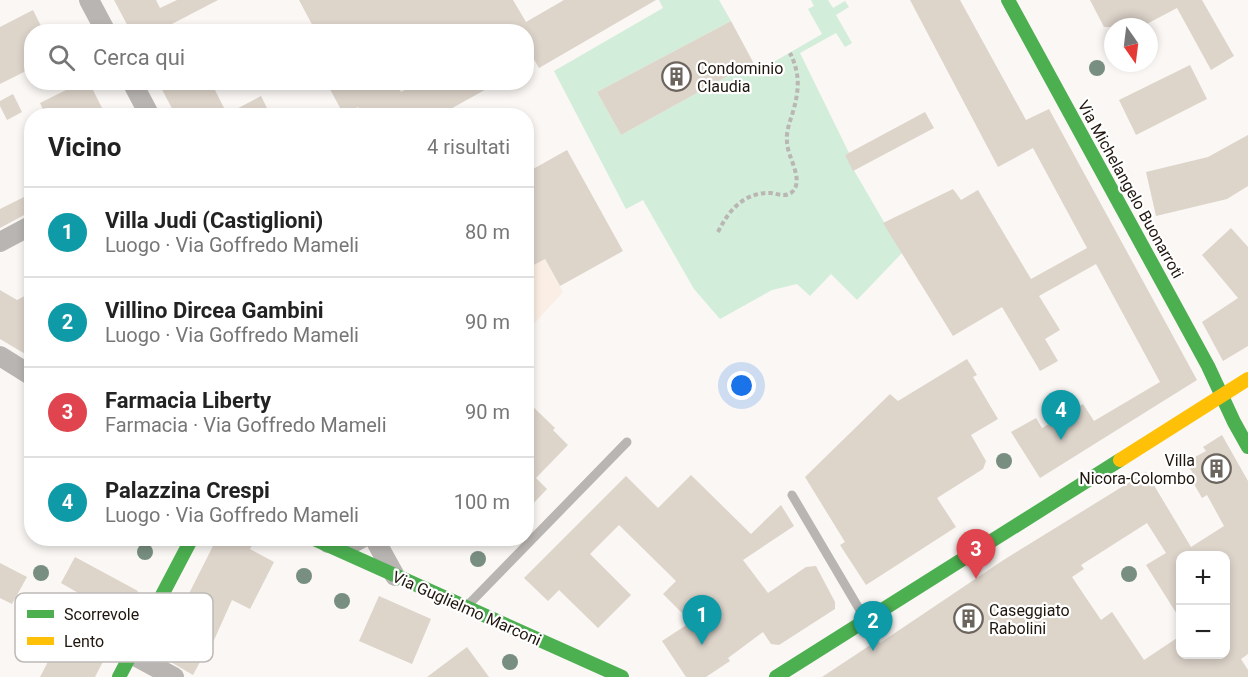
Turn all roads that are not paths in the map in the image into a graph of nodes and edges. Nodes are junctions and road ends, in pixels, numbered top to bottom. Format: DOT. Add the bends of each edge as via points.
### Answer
graph roads {
  1 [pos="89,0"];
  2 [pos="1008,0"];
  3 [pos="102,24"];
  4 [pos="136,90"];
  5 [pos="146,108"];
  6 [pos="24,229"];
  7 [pos="0,242"];
  8 [pos="0,356"];
  9 [pos="24,371"];
  10 [pos="1248,379"];
  11 [pos="1222,395"];
  12 [pos="627,442"];
  13 [pos="1248,447"];
  14 [pos="792,495"];
  15 [pos="534,537"];
  16 [pos="188,546"];
  17 [pos="328,546"];
  18 [pos="378,546"];
  19 [pos="526,546"];
  20 [pos="395,576"];
  21 [pos="163,593"];
  22 [pos="466,607"];
  23 [pos="866,619"];
  24 [pos="127,662"];
  25 [pos="146,662"];
  26 [pos="119,677"];
  27 [pos="174,677"];
  28 [pos="622,677"];
  29 [pos="776,677"];
  1 -- 3 [label="street"];
  2 -- 11 [label="street, Via Michelangelo Buonarroti"];
  4 -- 5 [label="street"];
  6 -- 7 [label="street"];
  8 -- 9 [label="street"];
  10 -- 11 [label="street"];
  11 -- 13 [label="street, Via Michelangelo Buonarroti"];
  11 -- 23 [label="street"];
  12 -- 15 [label="lane"];
  14 -- 23 [label="lane"];
  16 -- 21 [label="street"];
  17 -- 20 [label="street, Via Guglielmo Marconi"];
  18 -- 20 [label="street"];
  19 -- 22 [label="lane"];
  20 -- 22 [label="street, Via Guglielmo Marconi"];
  22 -- 28 [label="street, Via Guglielmo Marconi"];
  23 -- 29 [label="street"];
  24 -- 26 [label="street"];
  25 -- 27 [label="street"];
}
